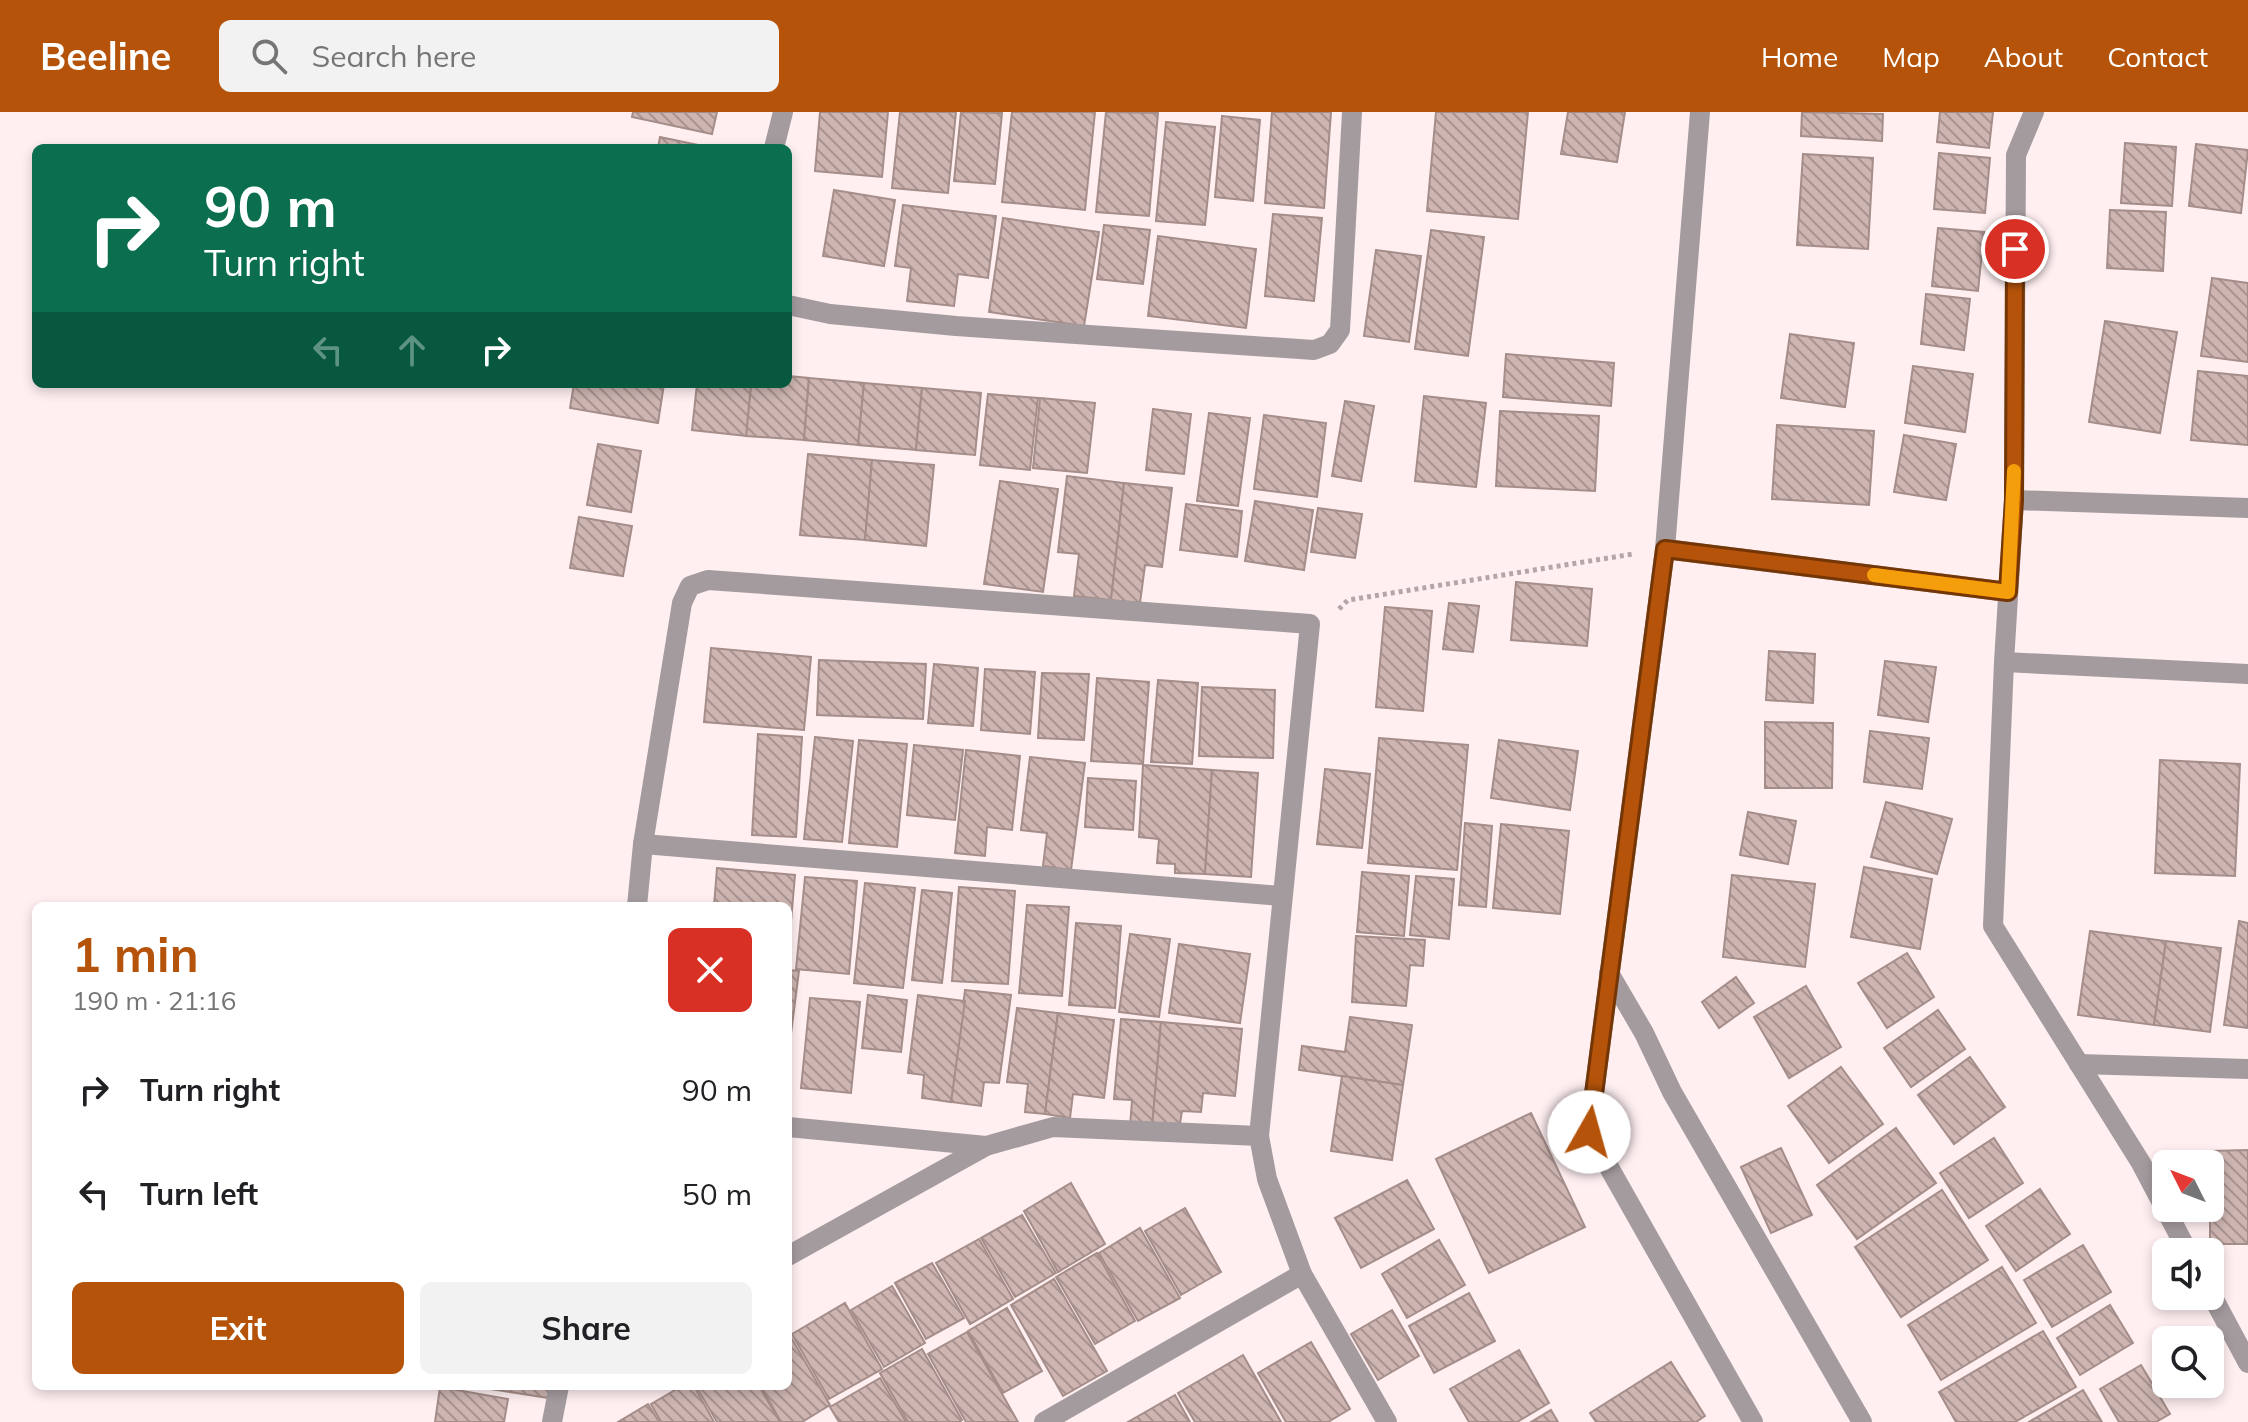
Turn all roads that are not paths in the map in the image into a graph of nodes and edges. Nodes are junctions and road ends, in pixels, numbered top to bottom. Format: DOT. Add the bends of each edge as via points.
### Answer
graph roads {
  1 [pos="783,112"];
  2 [pos="1352,112"];
  3 [pos="1700,112"];
  4 [pos="2034,112"];
  5 [pos="775,144"];
  6 [pos="792,306"];
  7 [pos="2014,500"];
  8 [pos="2248,508"];
  9 [pos="1665,549"];
  10 [pos="2008,592"];
  11 [pos="2004,662"];
  12 [pos="2248,674"];
  13 [pos="643,844"];
  14 [pos="1281,896"];
  15 [pos="637,902"];
  16 [pos="1609,973"];
  17 [pos="2079,1064"];
  18 [pos="2248,1069"];
  19 [pos="792,1127"];
  20 [pos="1259,1136"];
  21 [pos="986,1146"];
  22 [pos="2181,1238"];
  23 [pos="792,1254"];
  24 [pos="1302,1274"];
  25 [pos="2220,1310"];
  26 [pos="2248,1363"];
  27 [pos="558,1390"];
  28 [pos="552,1422"];
  29 [pos="1044,1422"];
  30 [pos="1387,1422"];
  31 [pos="1753,1422"];
  32 [pos="1862,1422"];
  1 -- 5 [label="street"];
  2 -- 6 [label="street" via="1340,330 1330,344 1314,350 956,326"];
  3 -- 9 [label="street"];
  4 -- 7 [label="street" via="2016,155"];
  7 -- 8 [label="street"];
  7 -- 10 [label="street"];
  9 -- 10 [label="street"];
  9 -- 16 [label="street"];
  10 -- 11 [label="street"];
  11 -- 12 [label="street"];
  11 -- 17 [label="street" via="1993,926"];
  13 -- 14 [label="street"];
  13 -- 14 [label="street" via="682,603 690,586 708,580 1310,624"];
  13 -- 15 [label="street"];
  14 -- 20 [label="street"];
  16 -- 31 [label="street" via="1589,1132"];
  16 -- 32 [label="street"];
  17 -- 18 [label="street"];
  17 -- 22 [label="street"];
  19 -- 21 [label="street"];
  20 -- 21 [label="street" via="1053,1127"];
  20 -- 24 [label="street" via="1267,1179"];
  21 -- 23 [label="street"];
  24 -- 29 [label="street"];
  24 -- 30 [label="street"];
  25 -- 26 [label="street"];
  27 -- 28 [label="street"];
}
